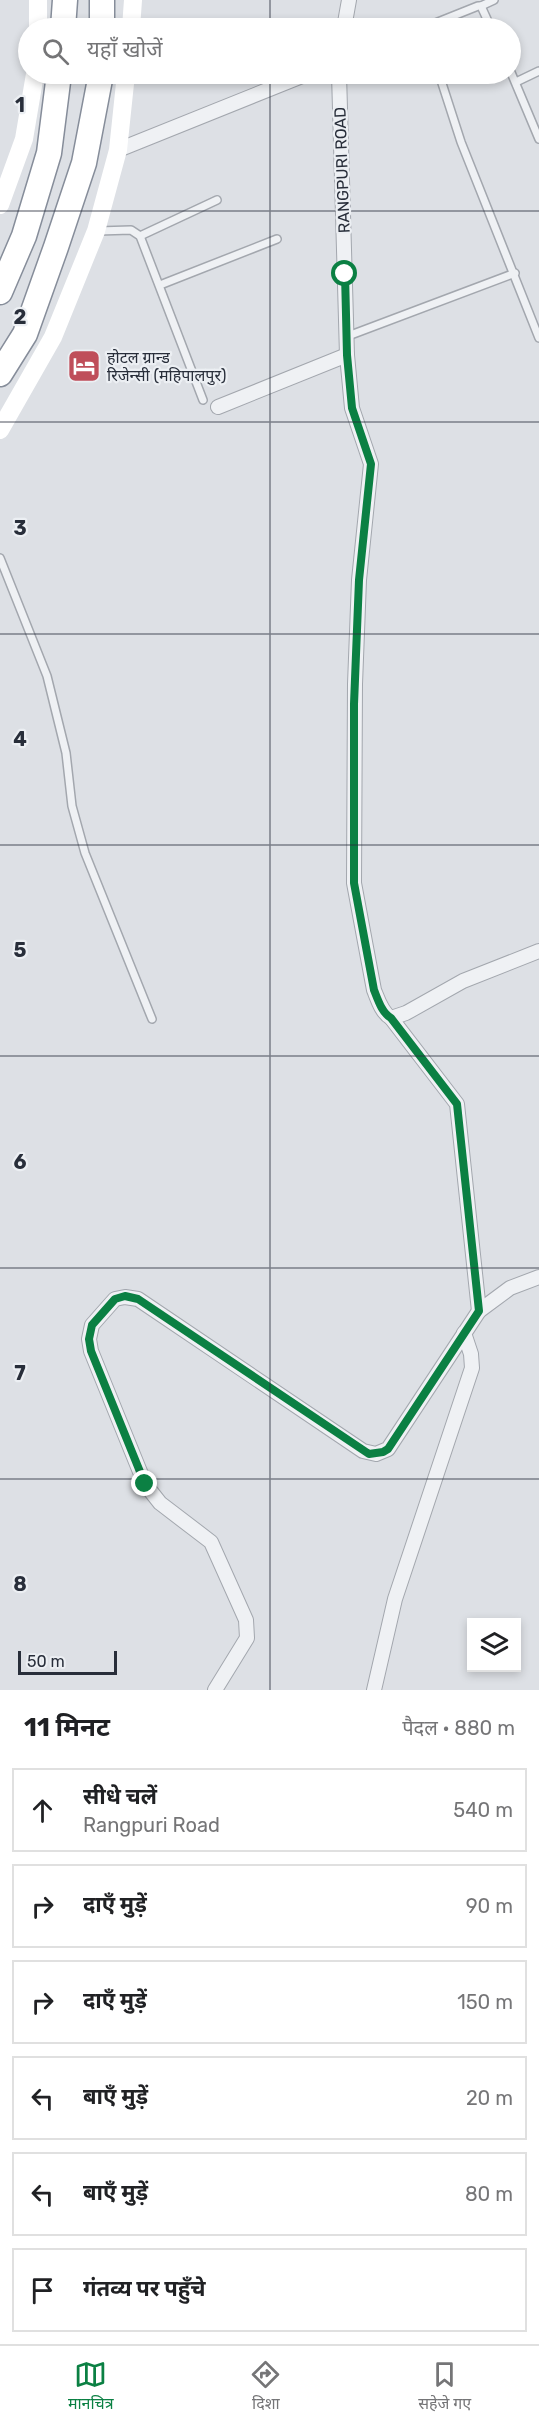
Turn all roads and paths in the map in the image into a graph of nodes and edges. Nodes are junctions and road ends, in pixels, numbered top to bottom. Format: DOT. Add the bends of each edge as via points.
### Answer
graph roads {
  1 [pos="38,0"];
  2 [pos="65,0"];
  3 [pos="102,0"];
  4 [pos="133,0"];
  5 [pos="349,0"];
  6 [pos="494,0"];
  7 [pos="481,6"];
  8 [pos="38,18"];
  9 [pos="64,18"];
  10 [pos="102,18"];
  11 [pos="132,18"];
  12 [pos="346,18"];
  13 [pos="452,18"];
  14 [pos="486,18"];
  15 [pos="539,71"];
  16 [pos="521,80"];
  17 [pos="33,84"];
  18 [pos="58,84"];
  19 [pos="99,84"];
  20 [pos="125,84"];
  21 [pos="282,84"];
  22 [pos="339,84"];
  23 [pos="442,84"];
  24 [pos="517,84"];
  25 [pos="539,139"];
  26 [pos="118,150"];
  27 [pos="217,200"];
  28 [pos="0,205"];
  29 [pos="96,231"];
  30 [pos="140,237"];
  31 [pos="277,239"];
  32 [pos="514,273"];
  33 [pos="160,285"];
  34 [pos="0,292"];
  35 [pos="348,336"];
  36 [pos="539,338"];
  37 [pos="347,355"];
  38 [pos="0,374"];
  39 [pos="203,400"];
  40 [pos="218,407"];
  41 [pos="0,430"];
  42 [pos="0,558"];
  43 [pos="539,951"];
  44 [pos="391,1018"];
  45 [pos="152,1019"];
  46 [pos="539,1277"];
  47 [pos="479,1311"];
  48 [pos="464,1333"];
  49 [pos="215,1690"];
  50 [pos="374,1690"];
  1 -- 8 [label="main road"];
  2 -- 9 [label="highway"];
  3 -- 10 [label="highway"];
  4 -- 11 [label="main road"];
  5 -- 12 [label="street"];
  6 -- 7 [label="lane"];
  7 -- 13 [label="lane"];
  7 -- 14 [label="lane"];
  15 -- 16 [label="lane"];
  17 -- 28 [label="main road" via="24,139"];
  18 -- 34 [label="highway" via="49,153 24,236"];
  19 -- 38 [label="highway" via="84,162 59,236 25,334"];
  20 -- 26 [label="main road"];
  21 -- 26 [label="street"];
  22 -- 35 [label="street, RANGPURI ROAD"];
  23 -- 32 [label="lane" via="461,142"];
  24 -- 25 [label="lane"];
  26 -- 29 [label="main road"];
  27 -- 30 [label="lane"];
  29 -- 30 [label="lane" via="131,231"];
  29 -- 41 [label="main road" via="53,337"];
  30 -- 33 [label="lane"];
  31 -- 33 [label="lane"];
  32 -- 35 [label="lane"];
  32 -- 36 [label="lane"];
  33 -- 39 [label="lane"];
  35 -- 37 [label="street, RANGPURI ROAD"];
  37 -- 40 [label="street"];
  37 -- 44 [label="street, RANGPURI ROAD" via="352,408 371,464 359,580 354,883 374,990"];
  42 -- 45 [label="lane" via="47,676 85,853"];
  43 -- 44 [label="street" via="462,981"];
  44 -- 47 [label="street, RANGPURI ROAD" via="457,1104"];
  46 -- 47 [label="street" via="510,1288"];
  47 -- 48 [label="street"];
  48 -- 49 [label="street" via="388,1449 376,1454 363,1451 138,1299 115,1299 92,1325 91,1351 145,1484 160,1503 211,1542 246,1620 247,1638"];
  48 -- 50 [label="street" via="472,1368 395,1599"];
}
